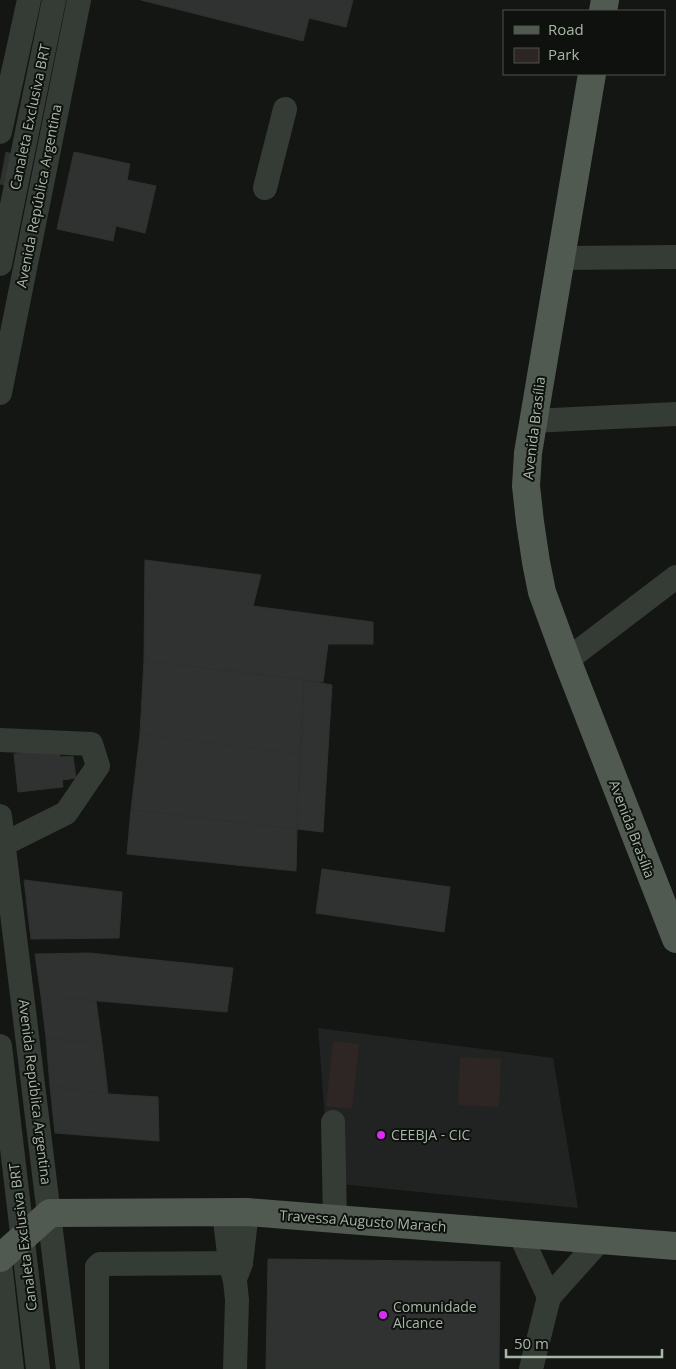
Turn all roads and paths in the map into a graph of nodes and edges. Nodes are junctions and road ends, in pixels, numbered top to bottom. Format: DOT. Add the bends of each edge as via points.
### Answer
graph roads {
  1 [pos="29,0"];
  2 [pos="54,0"];
  3 [pos="79,0"];
  4 [pos="592,75"];
  5 [pos="285,110"];
  6 [pos="0,132"];
  7 [pos="266,188"];
  8 [pos="676,257"];
  9 [pos="561,258"];
  10 [pos="0,264"];
  11 [pos="0,393"];
  12 [pos="676,414"];
  13 [pos="532,421"];
  14 [pos="676,577"];
  15 [pos="567,660"];
  16 [pos="0,740"];
  17 [pos="0,816"];
  18 [pos="4,844"];
  19 [pos="676,940"];
  20 [pos="0,1046"];
  21 [pos="332,1122"];
  22 [pos="236,1212"];
  23 [pos="50,1213"];
  24 [pos="335,1219"];
  25 [pos="519,1232"];
  26 [pos="23,1239"];
  27 [pos="601,1239"];
  28 [pos="676,1246"];
  29 [pos="0,1258"];
  30 [pos="0,1263"];
  31 [pos="235,1269"];
  32 [pos="549,1297"];
  33 [pos="12,1369"];
  34 [pos="38,1369"];
  35 [pos="68,1369"];
  36 [pos="97,1369"];
  37 [pos="235,1369"];
  38 [pos="531,1369"];
  1 -- 6 [label="street"];
  2 -- 10 [label="street, Canaleta Exclusiva BRT"];
  3 -- 11 [label="street, Avenida República Argentina"];
  4 -- 9 [label="main road, Avenida Brasília"];
  5 -- 7 [label="street"];
  8 -- 9 [label="street"];
  9 -- 13 [label="main road, Avenida Brasília"];
  12 -- 13 [label="street"];
  13 -- 15 [label="main road, Avenida Brasília" via="526,486 531,530 542,592"];
  14 -- 15 [label="street"];
  15 -- 19 [label="main road, Avenida Brasília"];
  16 -- 18 [label="street" via="91,744 98,766 66,813"];
  17 -- 18 [label="street, Avenida República Argentina"];
  18 -- 23 [label="street, Avenida República Argentina"];
  20 -- 26 [label="street, Canaleta Exclusiva BRT"];
  21 -- 24 [label="street"];
  22 -- 23 [label="main road, Travessa Augusto Marach"];
  22 -- 24 [label="main road, Travessa Augusto Marach"];
  22 -- 31 [label="street"];
  23 -- 26 [label="main road"];
  23 -- 35 [label="street, Avenida República Argentina"];
  24 -- 25 [label="main road, Travessa Augusto Marach"];
  25 -- 27 [label="main road, Travessa Augusto Marach"];
  25 -- 32 [label="street"];
  26 -- 29 [label="main road"];
  26 -- 34 [label="street, Canaleta Exclusiva BRT"];
  27 -- 28 [label="main road, Travessa Augusto Marach"];
  27 -- 32 [label="street"];
  30 -- 33 [label="street"];
  31 -- 36 [label="street" via="97,1266"];
  31 -- 37 [label="street"];
  32 -- 38 [label="street"];
}
